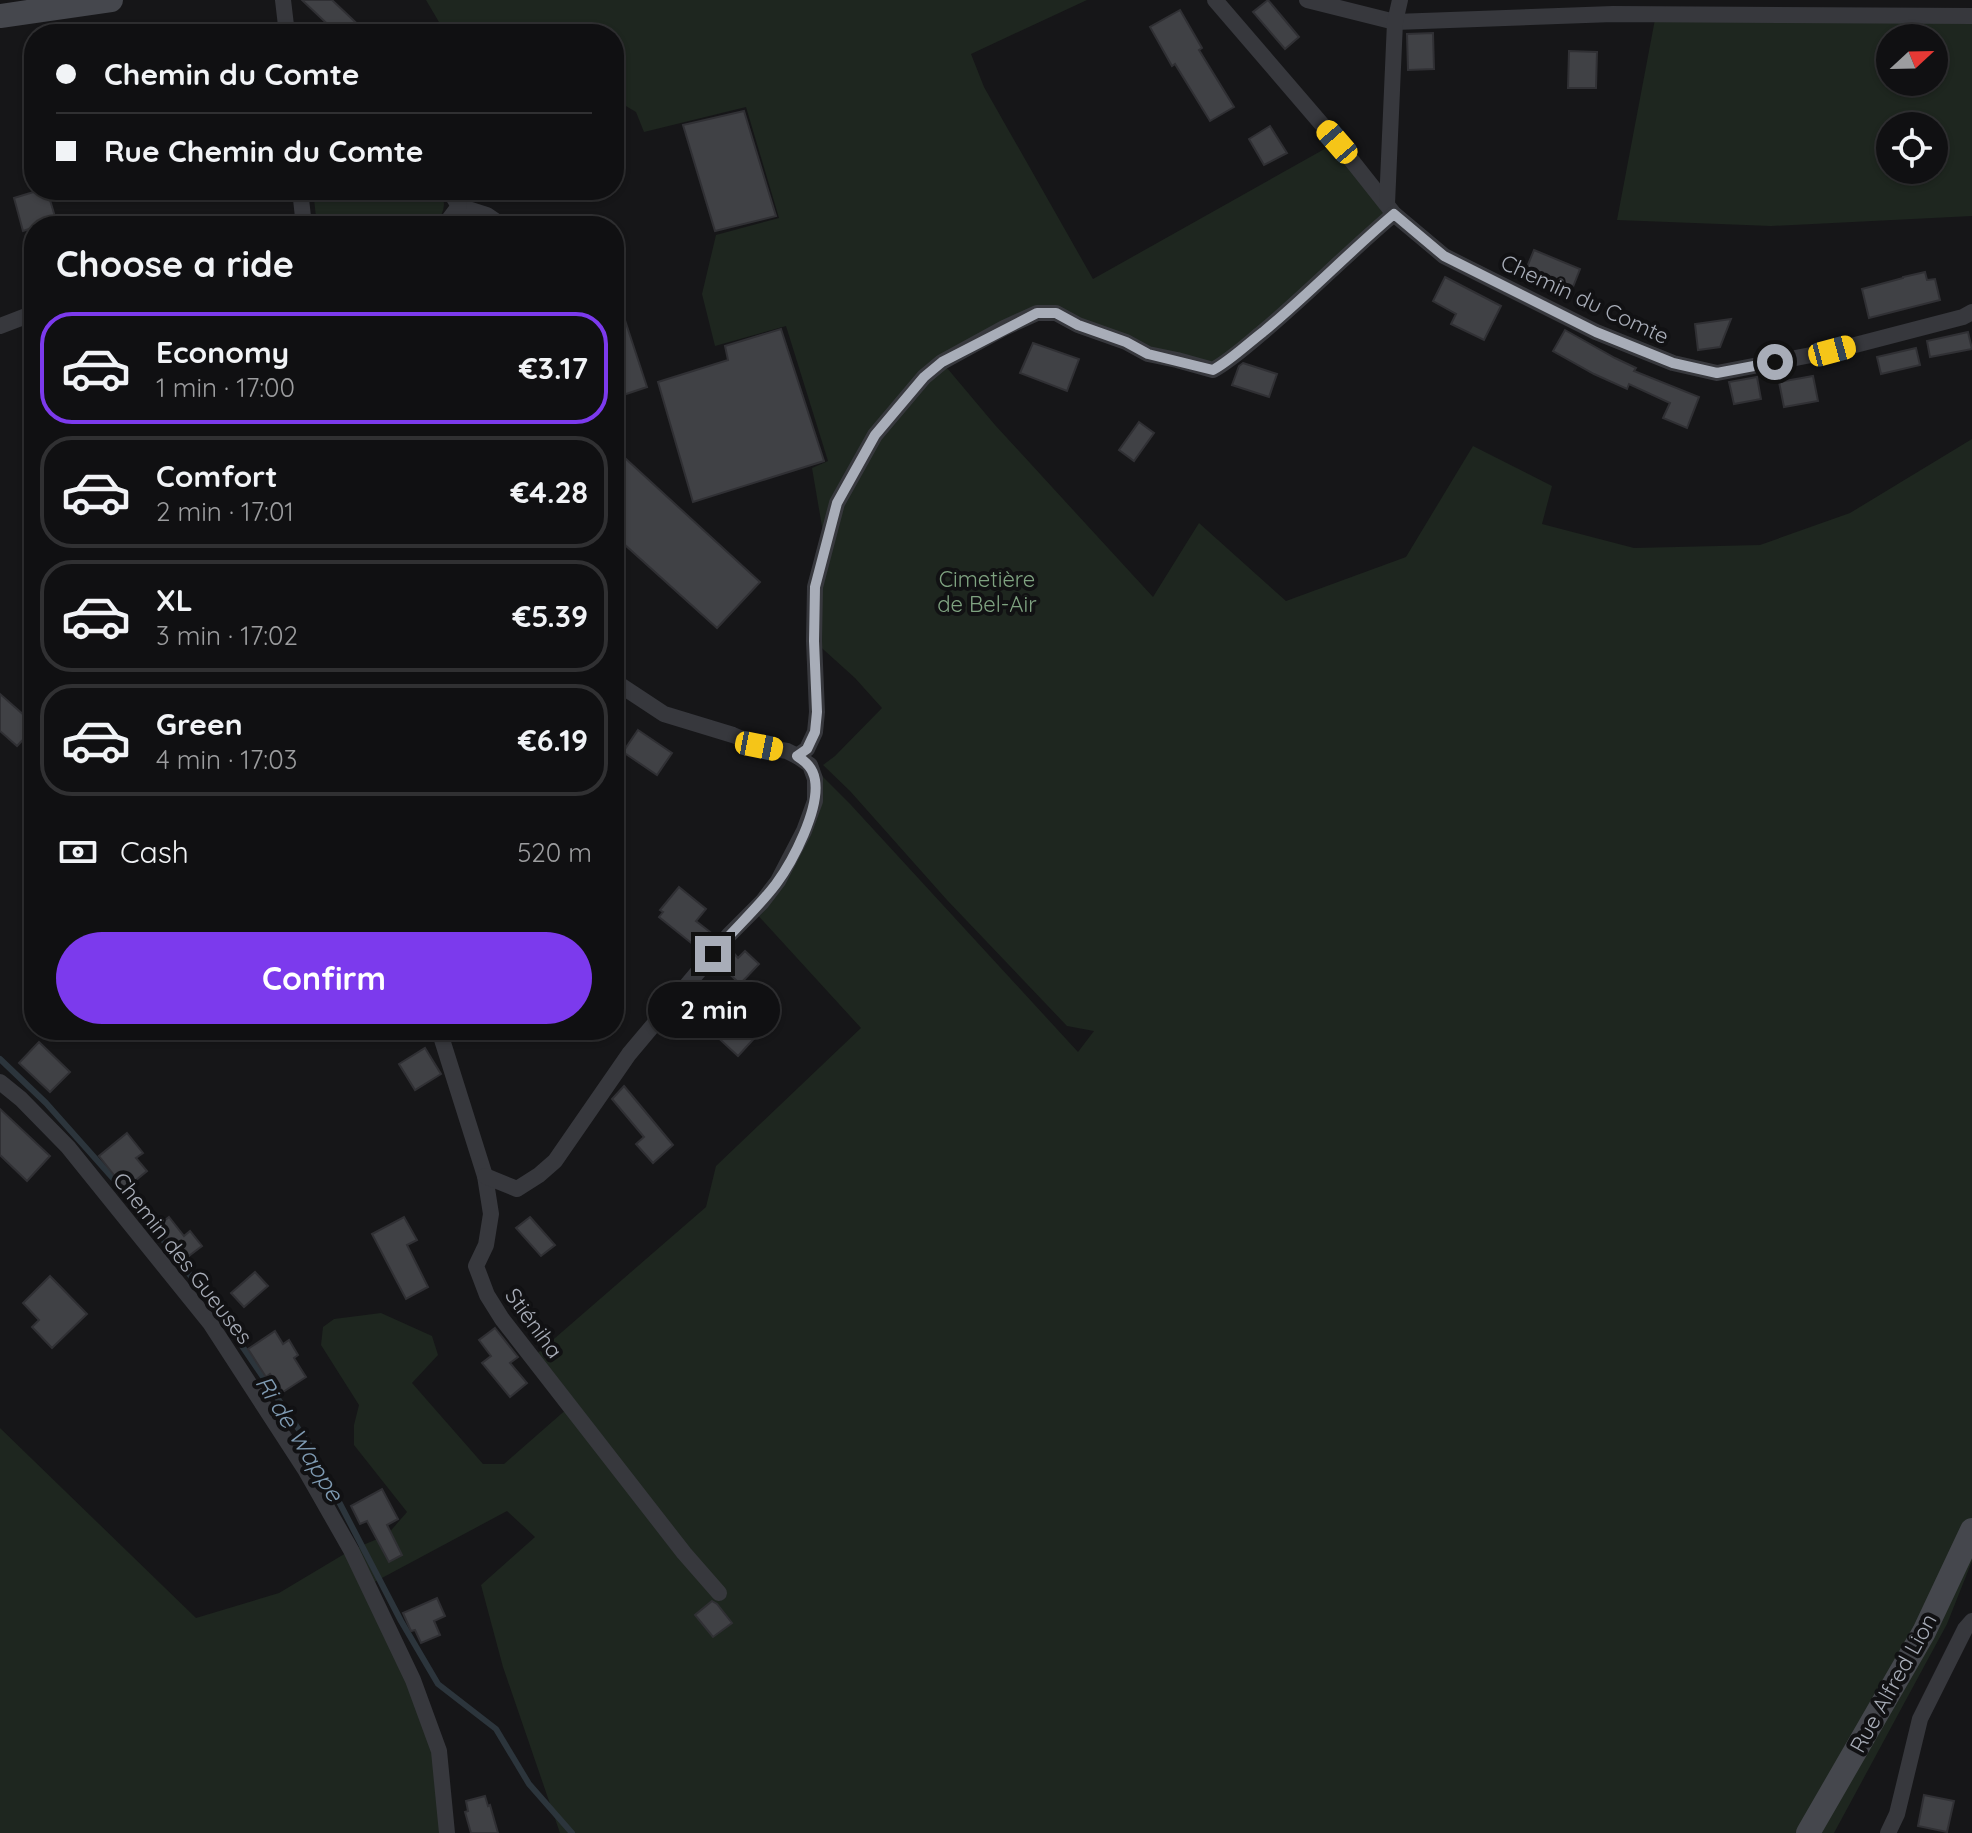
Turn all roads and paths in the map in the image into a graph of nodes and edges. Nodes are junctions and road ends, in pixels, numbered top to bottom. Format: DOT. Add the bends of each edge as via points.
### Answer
graph roads {
  1 [pos="283,0"];
  2 [pos="1215,0"];
  3 [pos="1307,0"];
  4 [pos="1400,0"];
  5 [pos="96,1"];
  6 [pos="0,16"];
  7 [pos="1972,16"];
  8 [pos="1395,22"];
  9 [pos="287,24"];
  10 [pos="455,200"];
  11 [pos="459,206"];
  12 [pos="1390,209"];
  13 [pos="452,216"];
  14 [pos="488,216"];
  15 [pos="1972,312"];
  16 [pos="24,317"];
  17 [pos="0,326"];
  18 [pos="624,688"];
  19 [pos="797,756"];
  20 [pos="442,1040"];
  21 [pos="0,1082"];
  22 [pos="485,1176"];
  23 [pos="1972,1530"];
  24 [pos="719,1593"];
  25 [pos="1972,1621"];
  26 [pos="447,1833"];
  27 [pos="1808,1833"];
  28 [pos="1888,1833"];
  1 -- 9 [label="street"];
  2 -- 12 [label="street, Chemin du Comte"];
  3 -- 8 [label="street"];
  4 -- 8 [label="street"];
  5 -- 6 [label="main road"];
  7 -- 8 [label="street" via="1613,14"];
  8 -- 12 [label="street"];
  10 -- 11 [label="street"];
  11 -- 13 [label="street"];
  11 -- 14 [label="street"];
  12 -- 15 [label="street, Chemin du Comte" via="1444,256 1596,332 1673,363 1717,373 1832,351"];
  12 -- 19 [label="street" via="1291,308 1213,370 1148,354 1056,313 1037,313 942,362 924,377 875,435 837,503 815,587 815,732"];
  16 -- 17 [label="street"];
  18 -- 19 [label="street" via="664,714"];
  19 -- 22 [label="street" via="810,765 815,801 778,881 629,1054 555,1161 517,1189"];
  20 -- 22 [label="street, Stiéniha"];
  21 -- 26 [label="street, Chemin des Gueuses" via="68,1147 210,1323 306,1471 351,1550 413,1680 439,1751"];
  22 -- 24 [label="street, Stiéniha" via="491,1214 476,1266 487,1295"];
  23 -- 27 [label="main road, Rue Alfred Lion" via="1924,1632"];
  25 -- 28 [label="street, Rue Alfred Lion" via="1920,1719"];
}
